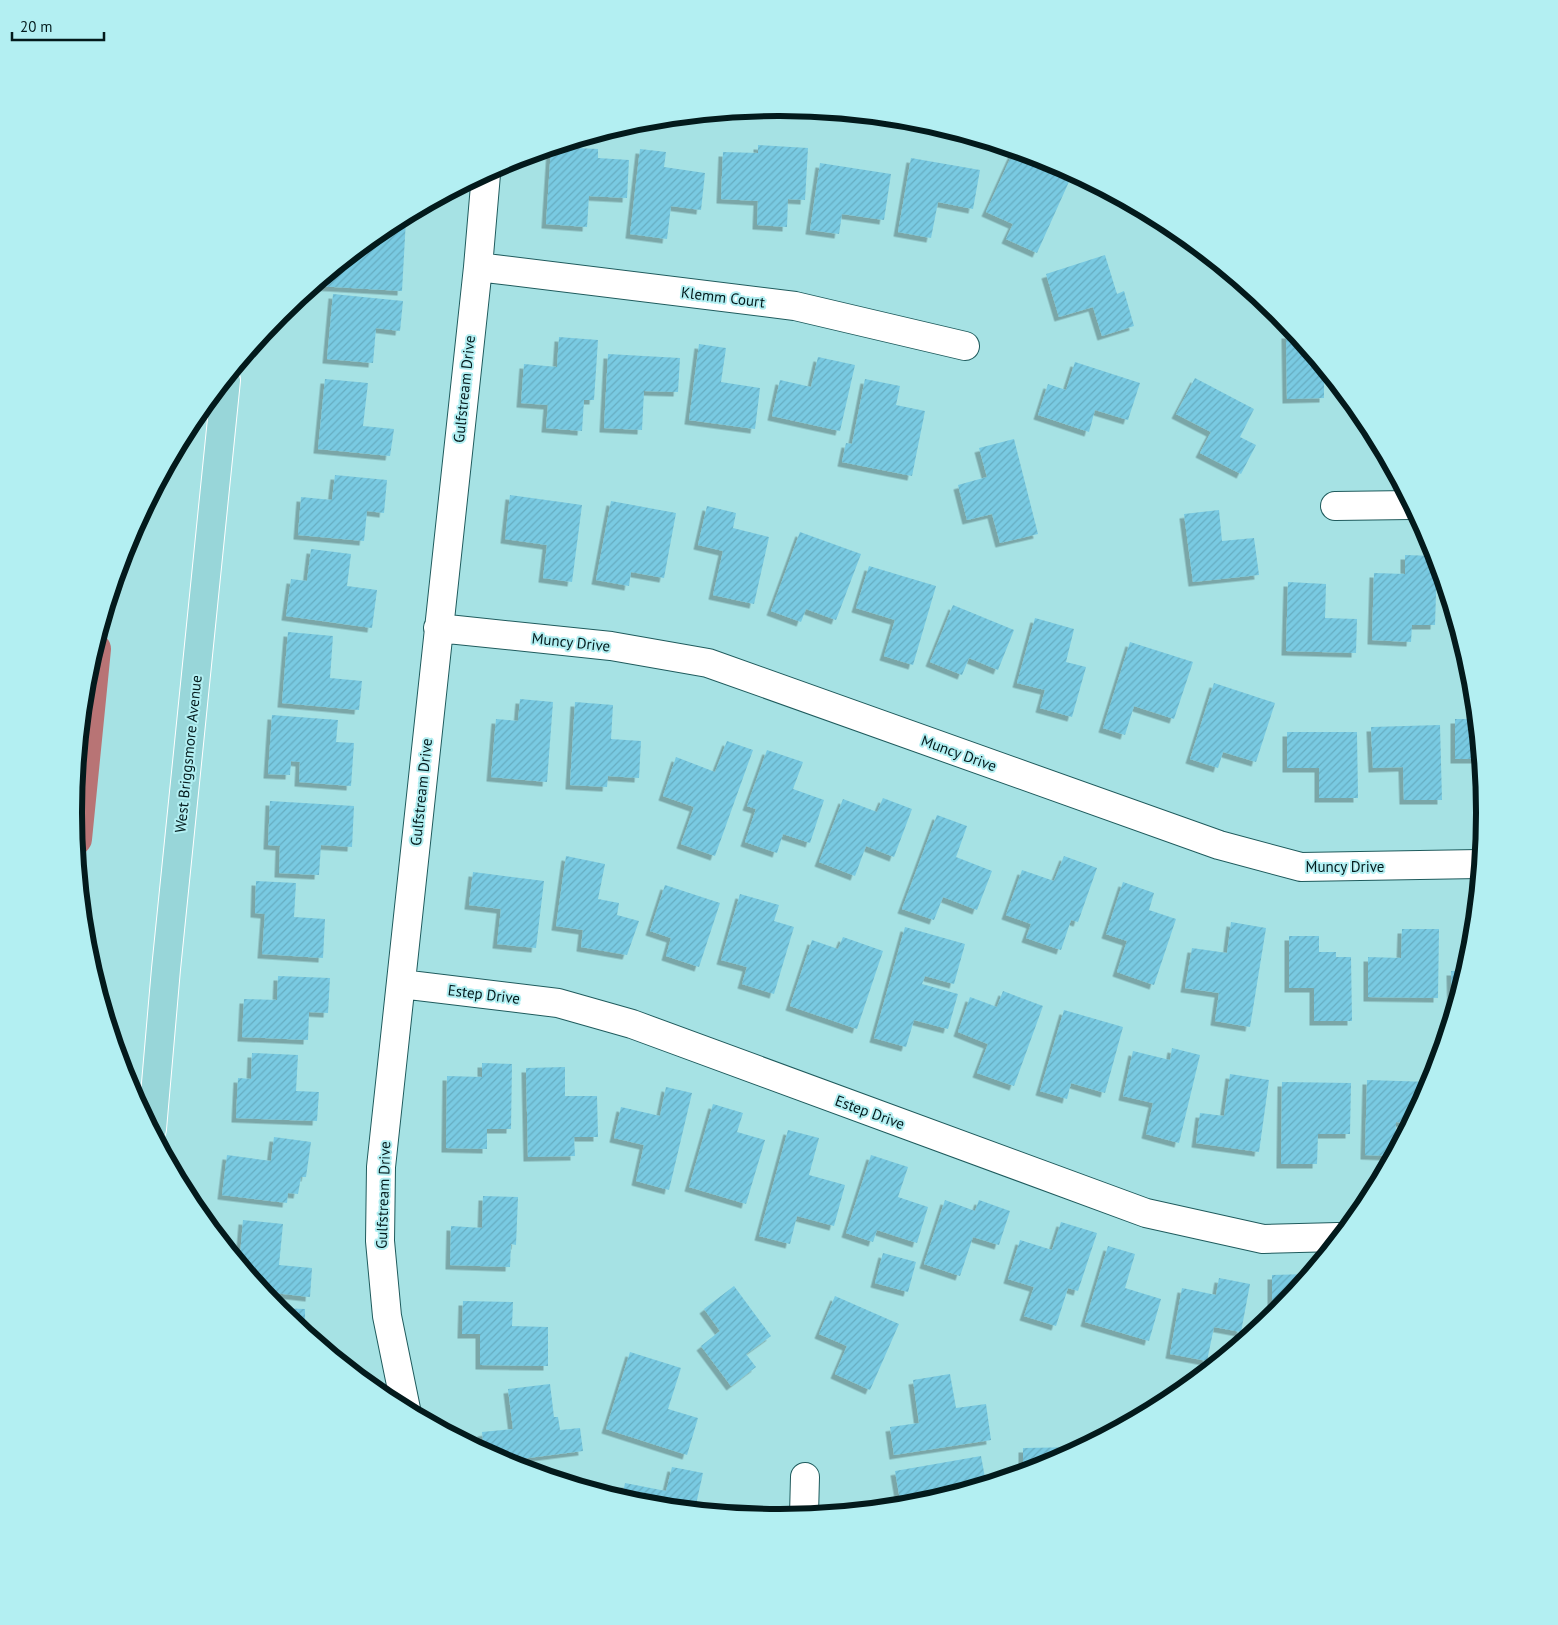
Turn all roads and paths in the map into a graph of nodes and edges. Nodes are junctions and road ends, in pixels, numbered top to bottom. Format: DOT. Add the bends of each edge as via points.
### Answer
graph roads {
  1 [pos="485,181"];
  2 [pos="478,267"];
  3 [pos="965,346"];
  4 [pos="225,389"];
  5 [pos="1404,505"];
  6 [pos="1335,506"];
  7 [pos="438,628"];
  8 [pos="1473,864"];
  9 [pos="401,984"];
  10 [pos="153,1118"];
  11 [pos="1332,1237"];
  12 [pos="404,1399"];
  13 [pos="805,1477"];
  14 [pos="804,1508"];
  1 -- 2 [label="street, Gulfstream Drive"];
  2 -- 3 [label="street, Klemm Court" via="795,306"];
  2 -- 7 [label="street, Gulfstream Drive"];
  4 -- 10 [label="main road, West Briggsmore Avenue"];
  5 -- 6 [label="street"];
  7 -- 8 [label="street, Muncy Drive" via="611,646 708,663 1219,845 1301,867"];
  7 -- 9 [label="street, Gulfstream Drive"];
  9 -- 11 [label="street, Estep Drive" via="558,1003 632,1024 1146,1213 1263,1239"];
  9 -- 12 [label="street, Gulfstream Drive" via="381,1167 380,1241 387,1316"];
  13 -- 14 [label="street"];
}
